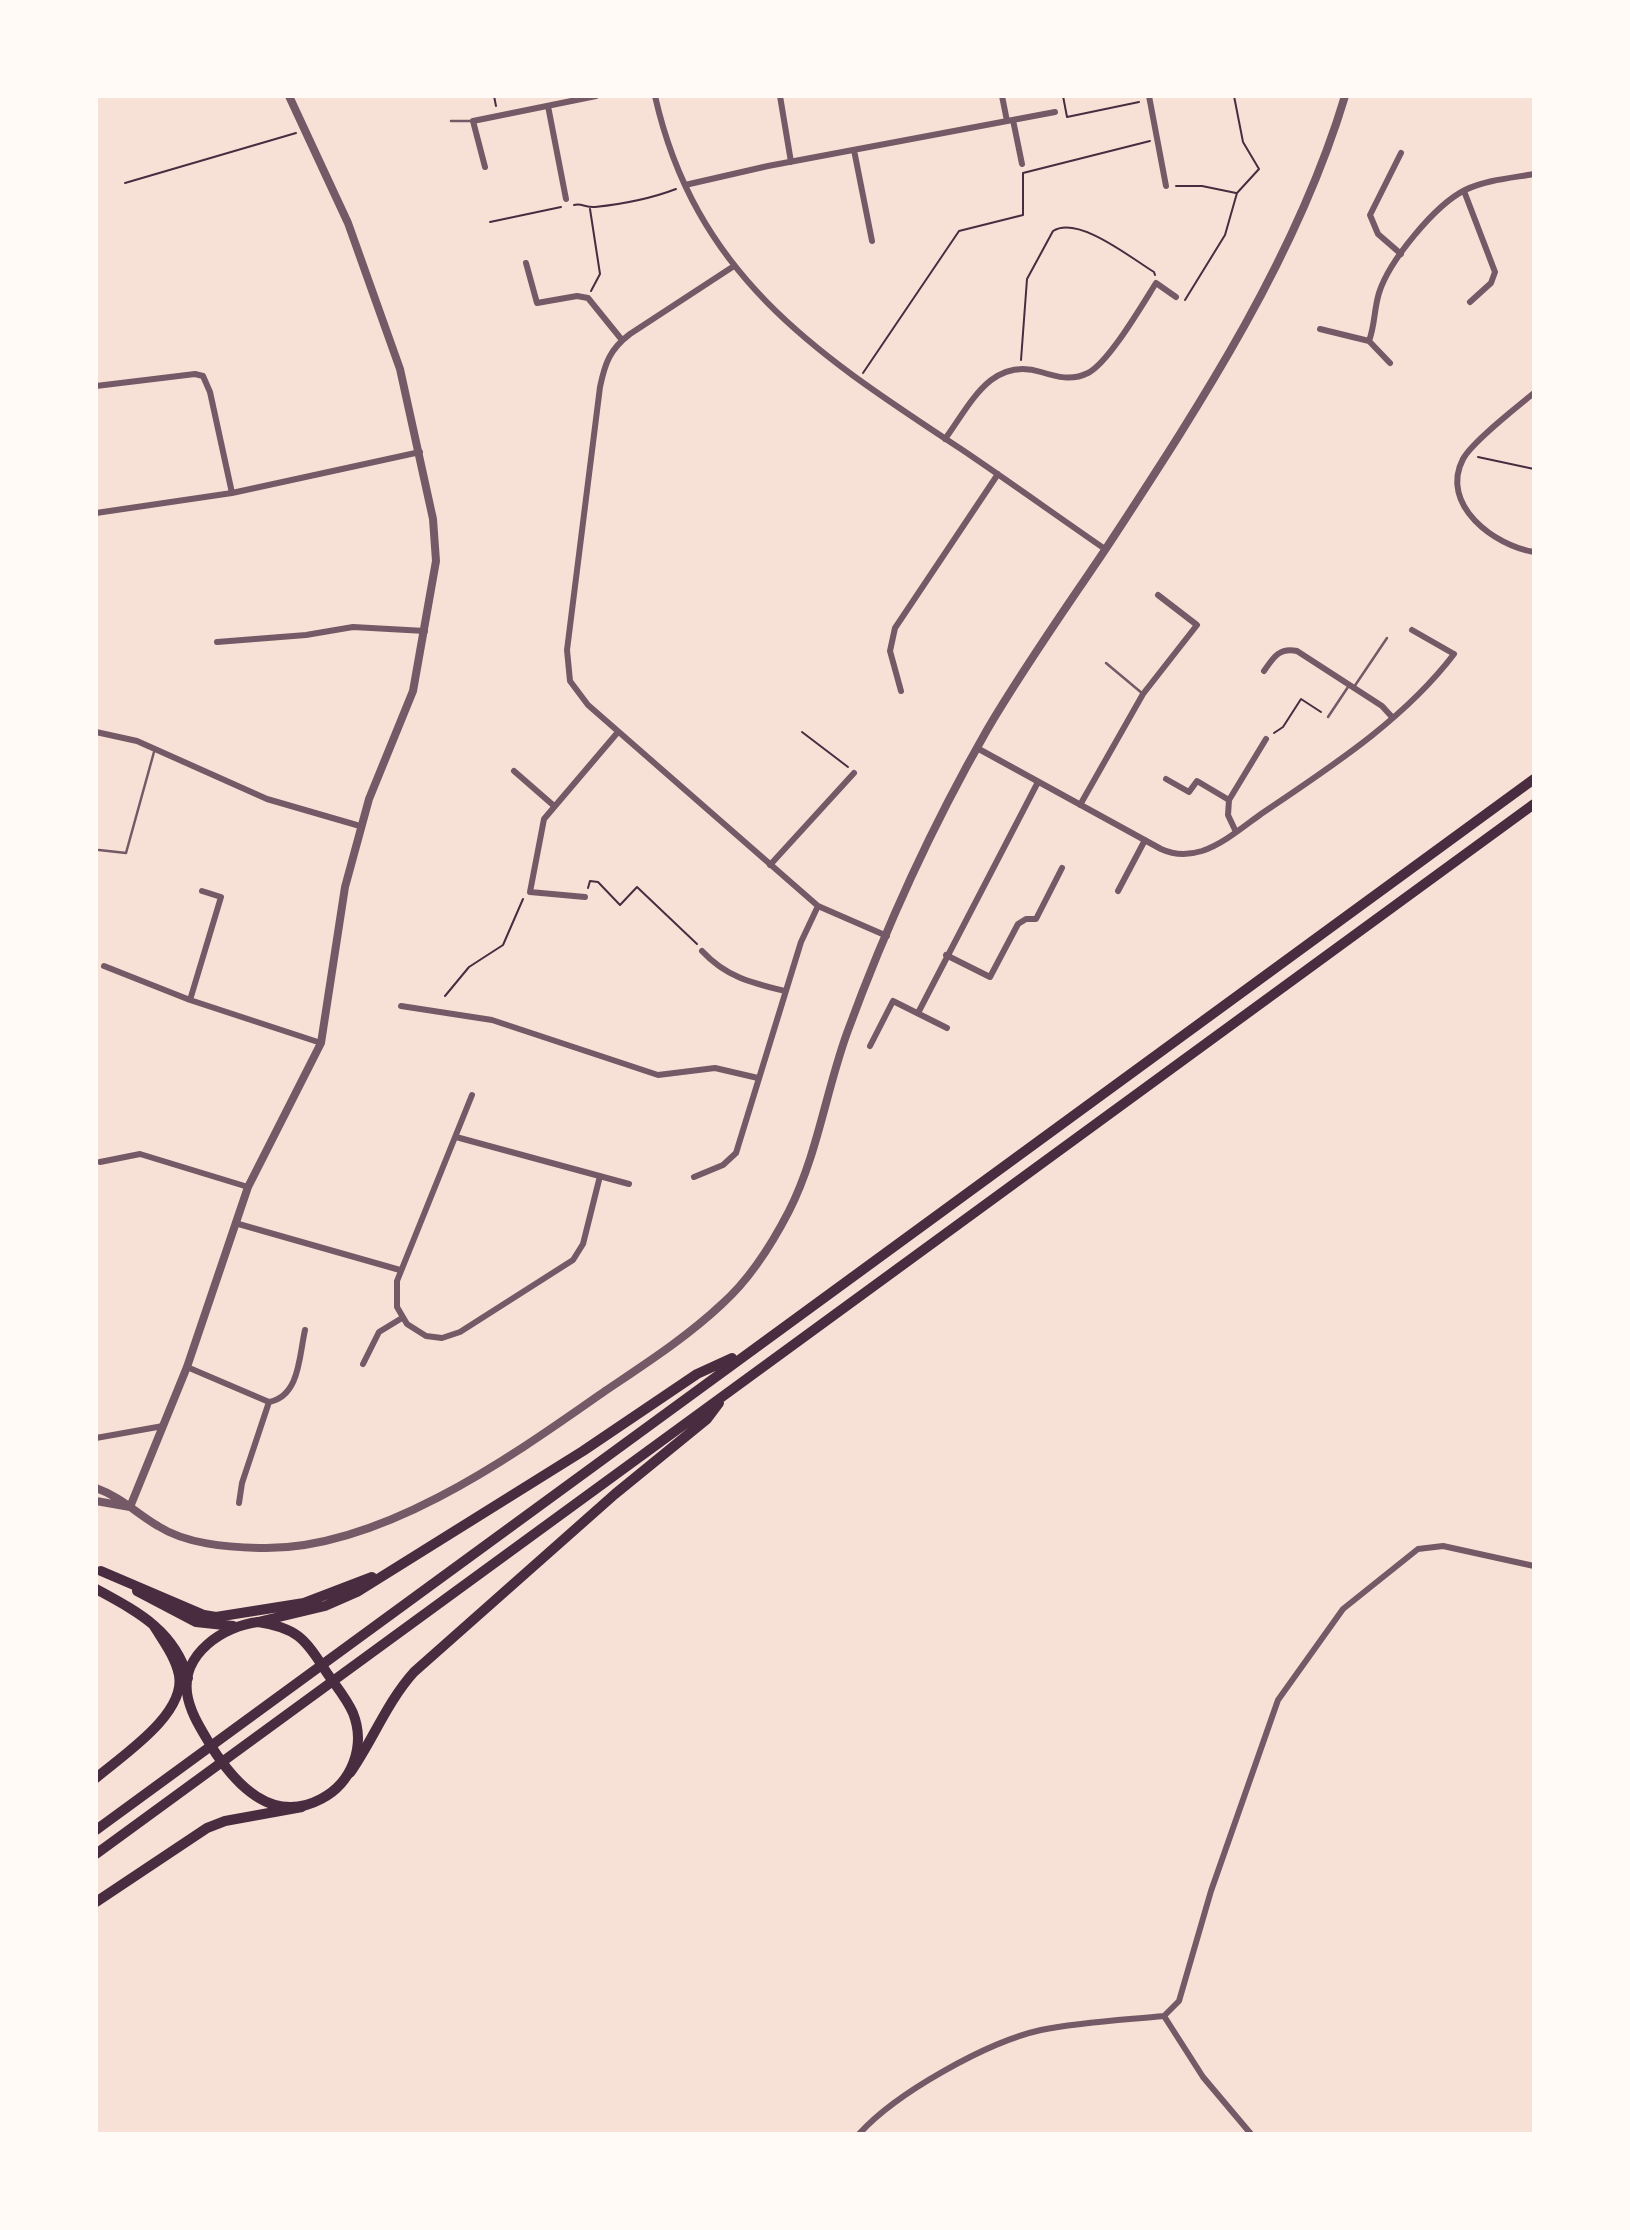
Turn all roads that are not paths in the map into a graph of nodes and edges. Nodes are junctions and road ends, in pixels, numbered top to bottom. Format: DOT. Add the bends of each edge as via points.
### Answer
graph roads {
  1 [pos="289,96"];
  2 [pos="596,96"];
  3 [pos="655,96"];
  4 [pos="780,96"];
  5 [pos="1002,96"];
  6 [pos="1147,96"];
  7 [pos="1345,96"];
  8 [pos="548,106"];
  9 [pos="1055,111"];
  10 [pos="1010,120"];
  11 [pos="452,121"];
  12 [pos="473,121"];
  13 [pos="854,150"];
  14 [pos="1401,153"];
  15 [pos="791,162"];
  16 [pos="1022,164"];
  17 [pos="485,167"];
  18 [pos="1534,174"];
  19 [pos="685,185"];
  20 [pos="1166,186"];
  21 [pos="1464,191"];
  22 [pos="566,199"];
  23 [pos="872,241"];
  24 [pos="1401,254"];
  25 [pos="526,263"];
  26 [pos="734,266"];
  27 [pos="1176,297"];
  28 [pos="1470,302"];
  29 [pos="1320,329"];
  30 [pos="622,340"];
  31 [pos="1369,341"];
  32 [pos="1390,363"];
  33 [pos="96,386"];
  34 [pos="1534,393"];
  35 [pos="945,439"];
  36 [pos="420,453"];
  37 [pos="998,474"];
  38 [pos="232,493"];
  39 [pos="96,513"];
  40 [pos="1105,548"];
  41 [pos="1534,552"];
  42 [pos="1158,595"];
  43 [pos="1412,630"];
  44 [pos="425,631"];
  45 [pos="1387,638"];
  46 [pos="216,642"];
  47 [pos="1106,663"];
  48 [pos="1264,671"];
  49 [pos="1352,686"];
  50 [pos="901,691"];
  51 [pos="1143,694"];
  52 [pos="1328,717"];
  53 [pos="1392,717"];
  54 [pos="96,732"];
  55 [pos="618,732"];
  56 [pos="1266,739"];
  57 [pos="155,748"];
  58 [pos="977,748"];
  59 [pos="514,771"];
  60 [pos="854,773"];
  61 [pos="1166,779"];
  62 [pos="1534,779"];
  63 [pos="1038,782"];
  64 [pos="1229,800"];
  65 [pos="1534,804"];
  66 [pos="553,805"];
  67 [pos="1080,805"];
  68 [pos="360,826"];
  69 [pos="1236,832"];
  70 [pos="1145,840"];
  71 [pos="99,850"];
  72 [pos="770,865"];
  73 [pos="1062,868"];
  74 [pos="202,891"];
  75 [pos="1118,891"];
  76 [pos="585,897"];
  77 [pos="818,906"];
  78 [pos="887,936"];
  79 [pos="702,951"];
  80 [pos="946,955"];
  81 [pos="104,966"];
  82 [pos="785,991"];
  83 [pos="190,1000"];
  84 [pos="401,1006"];
  85 [pos="918,1013"];
  86 [pos="947,1028"];
  87 [pos="321,1043"];
  88 [pos="870,1046"];
  89 [pos="758,1078"];
  90 [pos="472,1095"];
  91 [pos="456,1136"];
  92 [pos="100,1162"];
  93 [pos="600,1176"];
  94 [pos="694,1177"];
  95 [pos="629,1184"];
  96 [pos="248,1187"];
  97 [pos="235,1223"];
  98 [pos="400,1270"];
  99 [pos="402,1318"];
  100 [pos="305,1330"];
  101 [pos="754,1348"];
  102 [pos="363,1364"];
  103 [pos="187,1367"];
  104 [pos="727,1392"];
  105 [pos="269,1402"];
  106 [pos="163,1426"];
  107 [pos="96,1438"];
  108 [pos="96,1489"];
  109 [pos="96,1501"];
  110 [pos="239,1503"];
  111 [pos="130,1507"];
  112 [pos="1534,1566"];
  113 [pos="398,1567"];
  114 [pos="99,1570"];
  115 [pos="96,1589"];
  116 [pos="258,1622"];
  117 [pos="154,1626"];
  118 [pos="237,1626"];
  119 [pos="188,1679"];
  120 [pos="187,1691"];
  121 [pos="148,1733"];
  122 [pos="350,1773"];
  123 [pos="96,1778"];
  124 [pos="302,1807"];
  125 [pos="96,1830"];
  126 [pos="96,1854"];
  127 [pos="96,1902"];
  128 [pos="1164,2016"];
  129 [pos="859,2134"];
  130 [pos="1251,2134"];
  1 -- 36 [label="street" via="348,223 400,369"];
  2 -- 8 [label="street"];
  3 -- 19 [label="street"];
  4 -- 15 [label="street"];
  5 -- 10 [label="street"];
  6 -- 20 [label="street"];
  7 -- 40 [label="street" via="1320,172 1236,339"];
  8 -- 12 [label="street"];
  8 -- 22 [label="street"];
  9 -- 10 [label="street"];
  10 -- 13 [label="street"];
  10 -- 16 [label="street"];
  11 -- 12 [label="lane"];
  12 -- 17 [label="street"];
  13 -- 15 [label="street"];
  13 -- 23 [label="street"];
  14 -- 24 [label="street" via="1370,215 1378,233"];
  15 -- 19 [label="street"];
  18 -- 21 [label="street"];
  19 -- 26 [label="street"];
  21 -- 24 [label="street" via="1443,206"];
  21 -- 28 [label="street" via="1495,272 1491,283"];
  24 -- 31 [label="street" via="1379,293"];
  25 -- 30 [label="street" via="537,303 588,298"];
  26 -- 30 [label="street"];
  26 -- 35 [label="street" via="789,327"];
  27 -- 35 [label="street" via="1156,283 1091,371 1058,377 1021,368 992,377"];
  29 -- 31 [label="street"];
  30 -- 55 [label="street" via="609,353 600,387 567,662 570,681 579,695"];
  31 -- 32 [label="street"];
  33 -- 38 [label="street" via="203,376"];
  34 -- 41 [label="street" via="1469,450 1458,481 1468,513 1503,542"];
  35 -- 37 [label="street"];
  36 -- 38 [label="street"];
  36 -- 44 [label="street" via="436,551"];
  37 -- 40 [label="street"];
  37 -- 50 [label="street" via="895,628 891,657"];
  38 -- 39 [label="street"];
  40 -- 58 [label="street"];
  42 -- 51 [label="street" via="1197,625"];
  43 -- 53 [label="street" via="1454,654 1429,685"];
  44 -- 46 [label="street" via="353,627"];
  44 -- 68 [label="street" via="413,691"];
  45 -- 49 [label="lane"];
  47 -- 51 [label="lane"];
  48 -- 49 [label="street" via="1275,655 1290,649"];
  49 -- 52 [label="lane"];
  49 -- 53 [label="street"];
  51 -- 67 [label="street"];
  53 -- 69 [label="street"];
  54 -- 57 [label="street"];
  55 -- 66 [label="street"];
  55 -- 72 [label="street"];
  56 -- 64 [label="street"];
  57 -- 68 [label="street" via="267,799"];
  57 -- 71 [label="lane" via="126,853"];
  58 -- 63 [label="street"];
  58 -- 78 [label="street"];
  59 -- 66 [label="street"];
  60 -- 72 [label="street"];
  61 -- 64 [label="street" via="1189,792 1197,781"];
  62 -- 101 [label="highway"];
  63 -- 67 [label="street"];
  63 -- 80 [label="street"];
  64 -- 69 [label="street" via="1228,815"];
  65 -- 104 [label="highway"];
  66 -- 76 [label="street" via="541,828 530,892"];
  67 -- 70 [label="street"];
  68 -- 87 [label="street" via="338,919"];
  69 -- 70 [label="street" via="1210,848 1183,854"];
  70 -- 75 [label="street"];
  72 -- 77 [label="street"];
  73 -- 80 [label="street" via="1036,919 1018,924 990,977"];
  74 -- 83 [label="street" via="221,897"];
  77 -- 78 [label="street"];
  77 -- 82 [label="street"];
  78 -- 111 [label="street" via="843,1044 791,1207 772,1242 726,1301 682,1337 499,1464 345,1535 276,1548 217,1545 171,1533"];
  79 -- 82 [label="street" via="720,970"];
  80 -- 85 [label="street"];
  81 -- 83 [label="street"];
  82 -- 89 [label="street"];
  83 -- 87 [label="street"];
  84 -- 89 [label="street" via="492,1020 650,1073 715,1069"];
  85 -- 86 [label="street"];
  85 -- 88 [label="street" via="893,1001"];
  87 -- 96 [label="street"];
  89 -- 94 [label="street" via="733,1158"];
  90 -- 91 [label="street"];
  91 -- 93 [label="street"];
  91 -- 98 [label="street"];
  92 -- 96 [label="street" via="140,1154"];
  93 -- 95 [label="street"];
  93 -- 99 [label="street" via="583,1244 567,1264 452,1336 426,1336"];
  96 -- 97 [label="street"];
  97 -- 98 [label="street"];
  97 -- 103 [label="street"];
  98 -- 99 [label="street" via="395,1298"];
  99 -- 102 [label="street" via="379,1332"];
  100 -- 105 [label="street" via="290,1390"];
  101 -- 113 [label="highway" via="697,1374"];
  101 -- 125 [label="highway"];
  103 -- 105 [label="street"];
  103 -- 106 [label="street"];
  104 -- 122 [label="highway" via="707,1419 414,1672"];
  104 -- 126 [label="highway"];
  105 -- 110 [label="street"];
  106 -- 107 [label="street"];
  106 -- 111 [label="street"];
  108 -- 111 [label="street" via="115,1494"];
  109 -- 111 [label="street"];
  112 -- 128 [label="street" via="1443,1546 1418,1549 1343,1609 1278,1700 1211,1891 1179,2001"];
  113 -- 114 [label="highway" via="321,1599 216,1617"];
  113 -- 116 [label="highway" via="341,1600"];
  114 -- 118 [label="main road" via="196,1622"];
  115 -- 117 [label="main road"];
  116 -- 118 [label="main road"];
  116 -- 122 [label="main road" via="288,1630 306,1644 352,1710 359,1735"];
  117 -- 119 [label="main road" via="175,1646"];
  117 -- 121 [label="highway" via="179,1677 170,1709"];
  118 -- 119 [label="main road" via="205,1646"];
  119 -- 120 [label="main road"];
  120 -- 121 [label="highway" via="167,1724"];
  120 -- 124 [label="main road" via="199,1726 237,1782 266,1803"];
  121 -- 123 [label="highway"];
  122 -- 124 [label="main road" via="327,1796"];
  124 -- 127 [label="highway" via="207,1828"];
  128 -- 129 [label="street" via="1077,2024 1015,2038 897,2099"];
  128 -- 130 [label="street" via="1203,2077"];
}
